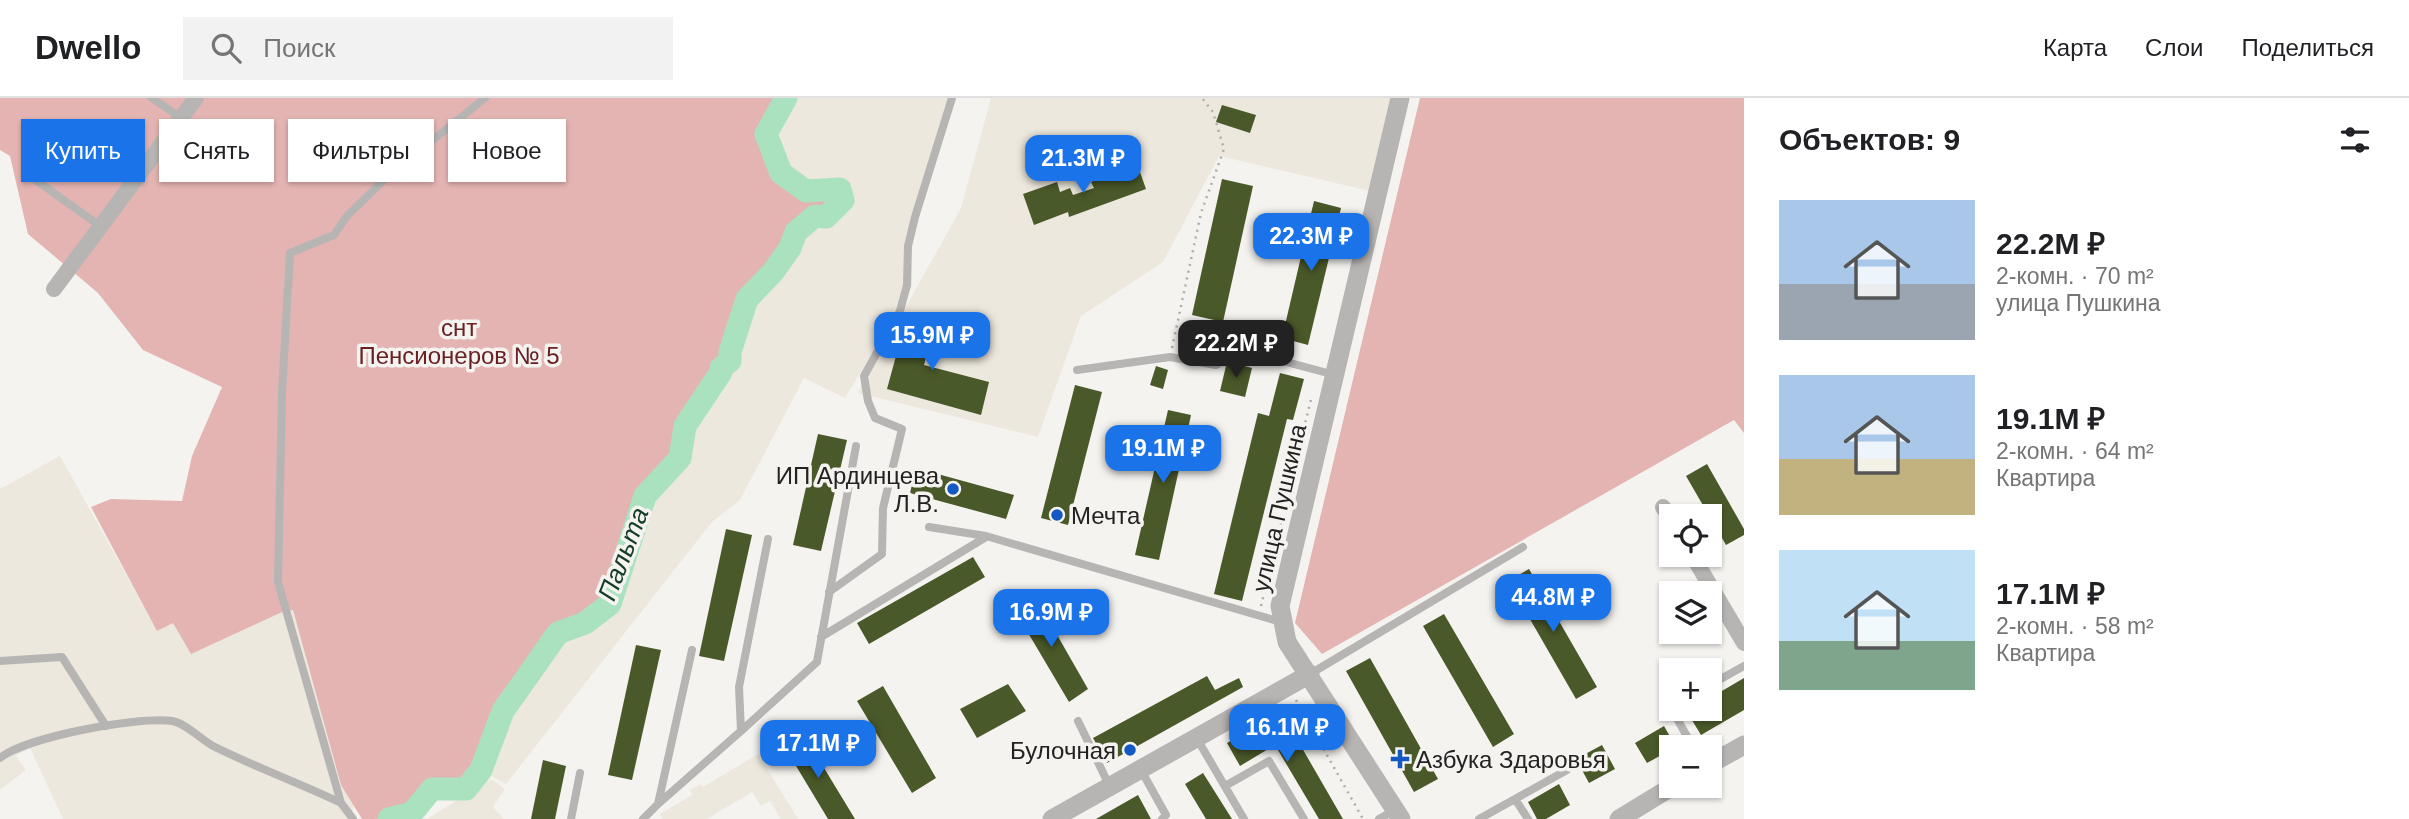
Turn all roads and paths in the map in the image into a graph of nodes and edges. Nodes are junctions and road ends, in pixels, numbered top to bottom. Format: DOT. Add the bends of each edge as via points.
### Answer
graph roads {
  1 [pos="152,98"];
  2 [pos="195,98"];
  3 [pos="485,98"];
  4 [pos="952,98"];
  5 [pos="1202,98"];
  6 [pos="1400,98"];
  7 [pos="181,118"];
  8 [pos="39,182"];
  9 [pos="101,226"];
  10 [pos="54,289"];
  11 [pos="1170,357"];
  12 [pos="1077,370"];
  13 [pos="1335,375"];
  14 [pos="856,446"];
  15 [pos="929,527"];
  16 [pos="986,536"];
  17 [pos="768,539"];
  18 [pos="1523,547"];
  19 [pos="1699,567"];
  20 [pos="829,592"];
  21 [pos="1282,623"];
  22 [pos="821,637"];
  23 [pos="1744,643"];
  24 [pos="692,650"];
  25 [pos="0,661"];
  26 [pos="1744,666"];
  27 [pos="1310,674"];
  28 [pos="1722,678"];
  29 [pos="1295,698"];
  30 [pos="1078,721"];
  31 [pos="106,726"];
  32 [pos="741,731"];
  33 [pos="1195,737"];
  34 [pos="1744,745"];
  35 [pos="1722,757"];
  36 [pos="0,758"];
  37 [pos="1139,767"];
  38 [pos="1567,770"];
  39 [pos="580,773"];
  40 [pos="1109,785"];
  41 [pos="1225,786"];
  42 [pos="1659,795"];
  43 [pos="1515,799"];
  44 [pos="341,803"];
  45 [pos="658,804"];
  46 [pos="1062,816"];
  47 [pos="1392,816"];
  48 [pos="352,817"];
  49 [pos="571,819"];
  50 [pos="643,819"];
  51 [pos="1162,819"];
  52 [pos="1244,819"];
  53 [pos="1304,819"];
  54 [pos="1363,819"];
  55 [pos="1479,819"];
  56 [pos="1528,819"];
  57 [pos="1619,819"];
  1 -- 7 [label="lane"];
  2 -- 7 [label="street"];
  3 -- 44 [label="lane" via="387,177 334,235 290,253 278,582"];
  4 -- 20 [label="lane" via="915,217 900,311 864,376 875,418 902,429 883,508 882,554"];
  5 -- 11 [label="path" via="1213,113 1224,149 1201,213"];
  6 -- 13 [label="street, улица Пушкина"];
  7 -- 9 [label="street"];
  8 -- 9 [label="lane"];
  9 -- 10 [label="street"];
  11 -- 12 [label="lane"];
  11 -- 13 [label="lane" via="1216,365 1241,350"];
  13 -- 21 [label="street, улица Пушкина" via="1280,606"];
  14 -- 20 [label="lane"];
  15 -- 16 [label="lane"];
  16 -- 21 [label="lane"];
  16 -- 22 [label="lane"];
  17 -- 32 [label="lane" via="739,687"];
  18 -- 27 [label="lane"];
  19 -- 23 [label="street"];
  20 -- 22 [label="lane"];
  21 -- 27 [label="street, улица Пушкина" via="1287,642"];
  22 -- 32 [label="lane" via="817,662"];
  24 -- 45 [label="lane"];
  25 -- 31 [label="lane" via="62,657"];
  26 -- 28 [label="lane"];
  27 -- 33 [label="street"];
  27 -- 47 [label="street, улица Пушкина"];
  29 -- 54 [label="path"];
  30 -- 40 [label="lane"];
  31 -- 36 [label="lane" via="54,738"];
  31 -- 44 [label="lane" via="132,720 175,721 254,766"];
  32 -- 45 [label="lane"];
  33 -- 37 [label="street"];
  33 -- 41 [label="lane"];
  34 -- 35 [label="street"];
  37 -- 40 [label="street"];
  37 -- 51 [label="lane" via="1166,816"];
  38 -- 43 [label="lane"];
  39 -- 49 [label="lane"];
  40 -- 46 [label="street"];
  41 -- 52 [label="lane"];
  41 -- 53 [label="lane" via="1269,761"];
  42 -- 57 [label="street"];
  43 -- 55 [label="lane"];
  43 -- 56 [label="lane"];
  44 -- 48 [label="lane"];
  45 -- 50 [label="lane"];
}
